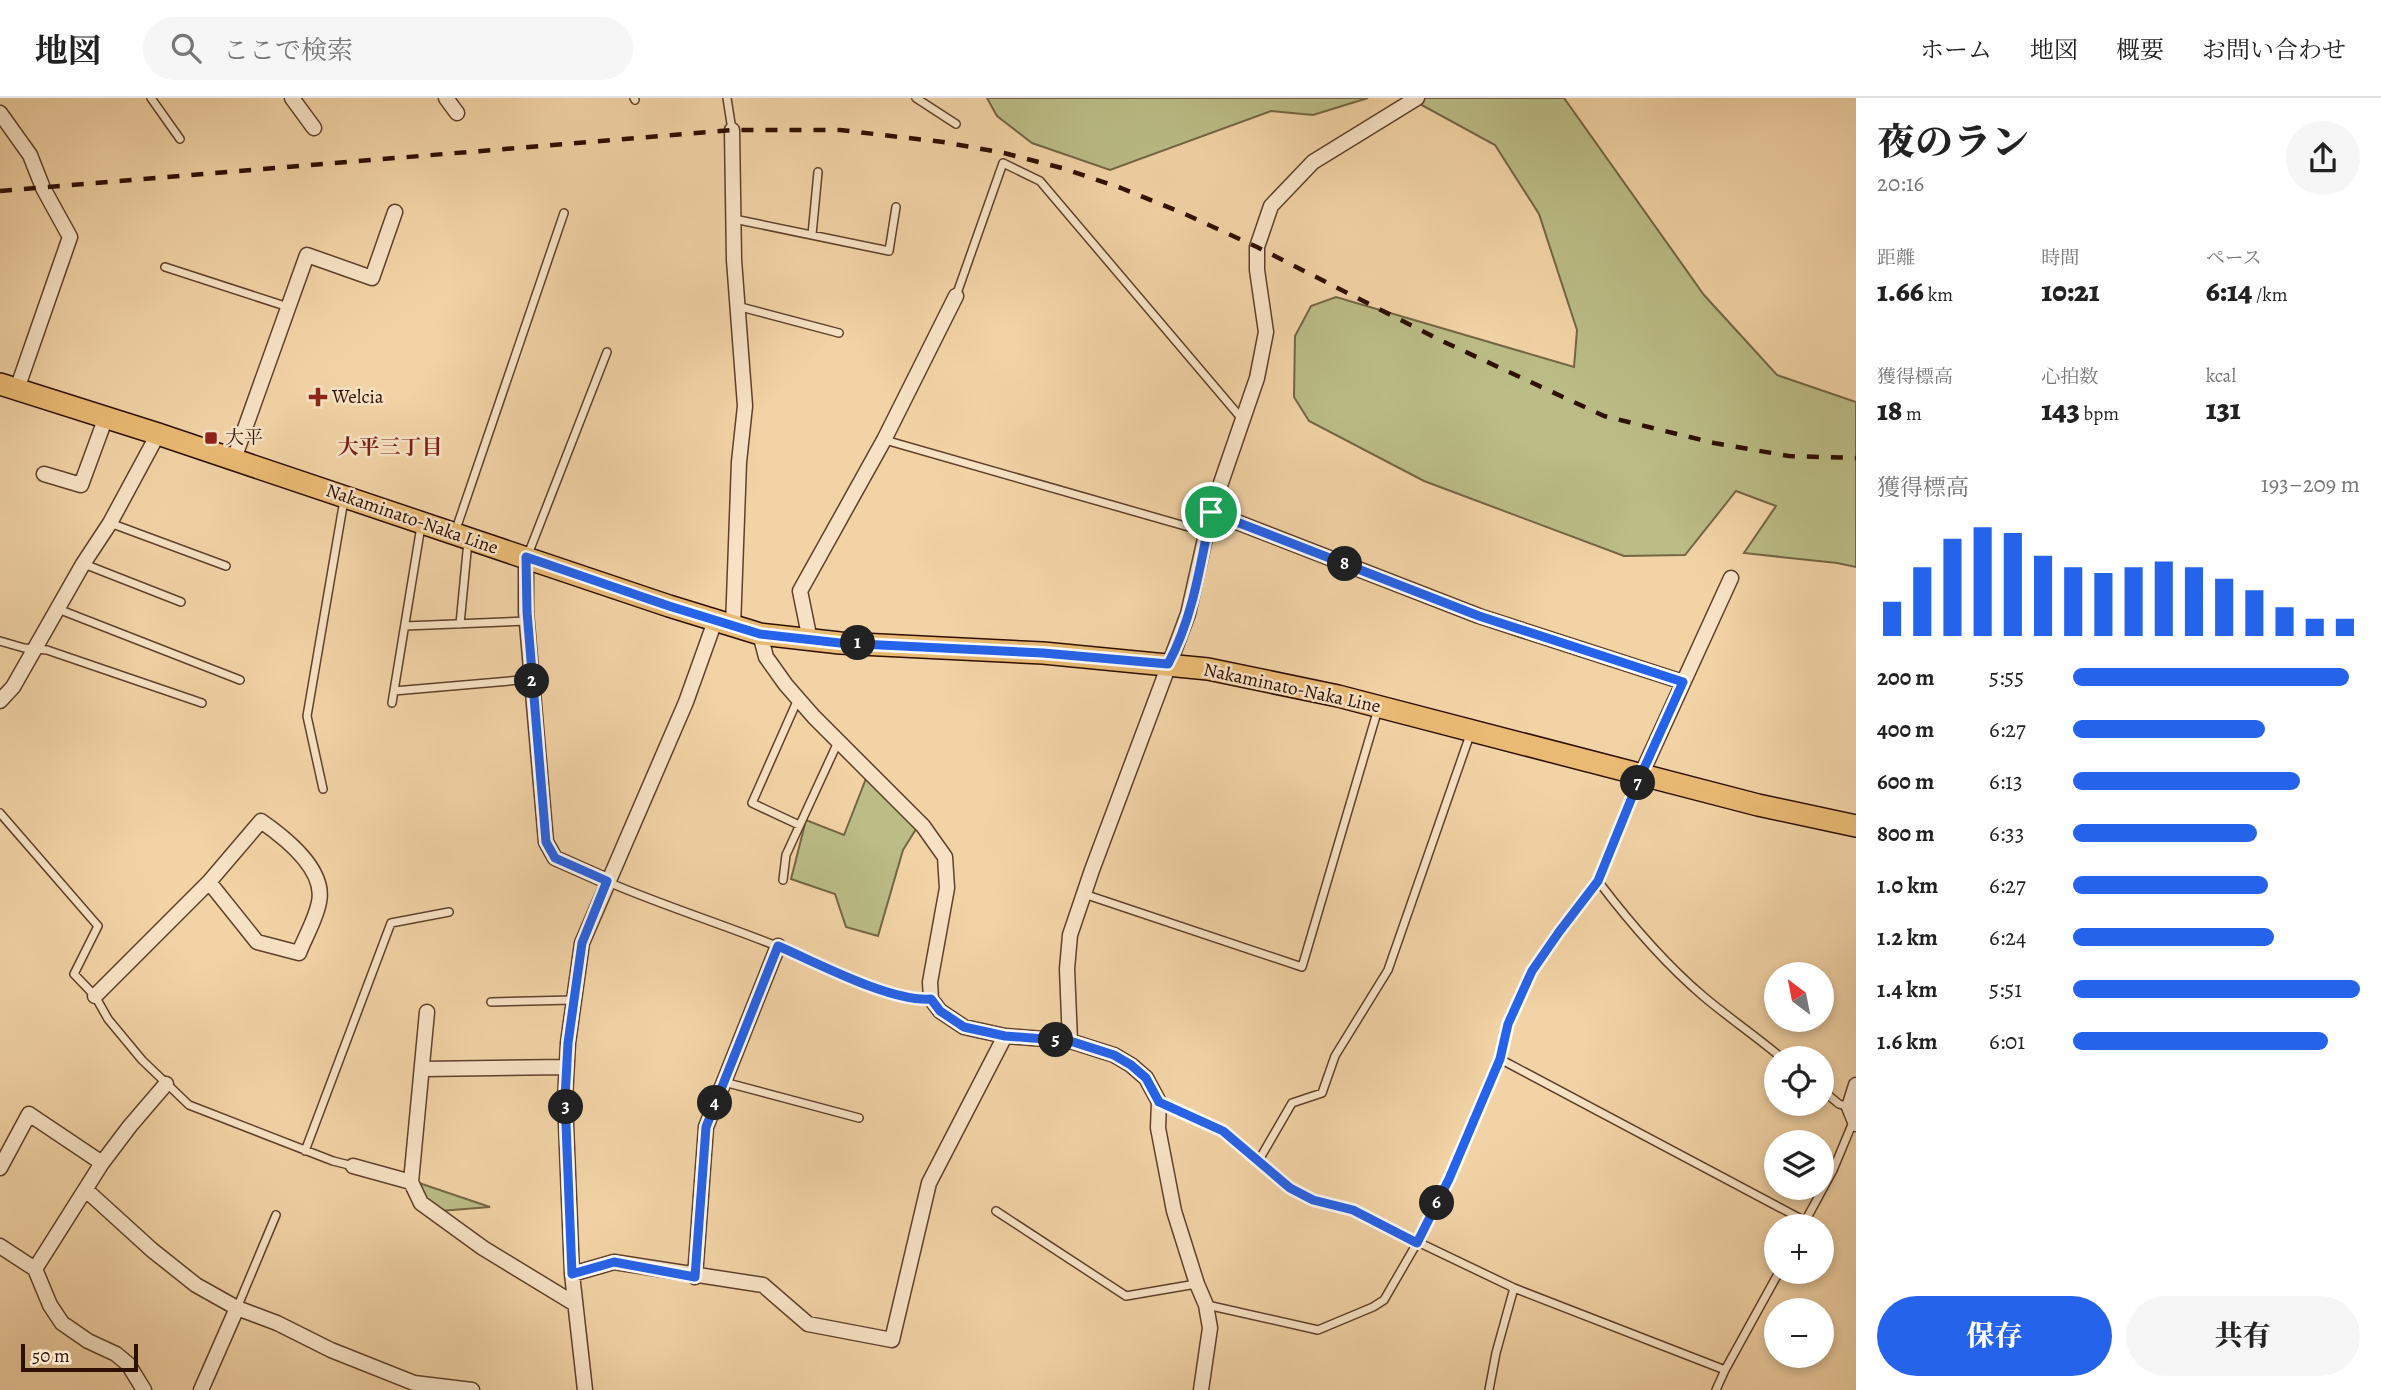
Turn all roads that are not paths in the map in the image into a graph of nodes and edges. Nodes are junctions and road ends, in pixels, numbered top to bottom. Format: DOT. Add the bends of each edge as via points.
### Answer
graph roads {
  1 [pos="151,98"];
  2 [pos="292,98"];
  3 [pos="446,98"];
  4 [pos="727,98"];
  5 [pos="916,98"];
  6 [pos="1417,98"];
  7 [pos="0,113"];
  8 [pos="457,113"];
  9 [pos="956,124"];
  10 [pos="314,128"];
  11 [pos="732,130"];
  12 [pos="180,139"];
  13 [pos="818,172"];
  14 [pos="896,207"];
  15 [pos="395,212"];
  16 [pos="564,213"];
  17 [pos="733,219"];
  18 [pos="812,235"];
  19 [pos="164,267"];
  20 [pos="956,296"];
  21 [pos="737,306"];
  22 [pos="288,307"];
  23 [pos="839,333"];
  24 [pos="607,352"];
  25 [pos="8,386"];
  26 [pos="106,417"];
  27 [pos="1242,419"];
  28 [pos="158,434"];
  29 [pos="884,440"];
  30 [pos="234,459"];
  31 [pos="44,474"];
  32 [pos="345,496"];
  33 [pos="1211,512"];
  34 [pos="422,522"];
  35 [pos="110,523"];
  36 [pos="1207,533"];
  37 [pos="462,535"];
  38 [pos="526,557"];
  39 [pos="83,564"];
  40 [pos="226,566"];
  41 [pos="1731,578"];
  42 [pos="181,602"];
  43 [pos="58,609"];
  44 [pos="527,621"];
  45 [pos="460,624"];
  46 [pos="724,624"];
  47 [pos="405,626"];
  48 [pos="760,634"];
  49 [pos="810,640"];
  50 [pos="0,641"];
  51 [pos="35,648"];
  52 [pos="1168,664"];
  53 [pos="532,679"];
  54 [pos="240,680"];
  55 [pos="1683,682"];
  56 [pos="394,691"];
  57 [pos="798,699"];
  58 [pos="0,701"];
  59 [pos="202,703"];
  60 [pos="392,703"];
  61 [pos="1378,706"];
  62 [pos="1471,730"];
  63 [pos="838,741"];
  64 [pos="1641,775"];
  65 [pos="323,789"];
  66 [pos="0,813"];
  67 [pos="799,825"];
  68 [pos="1856,826"];
  69 [pos="783,880"];
  70 [pos="607,881"];
  71 [pos="1598,881"];
  72 [pos="209,882"];
  73 [pos="1084,893"];
  74 [pos="449,912"];
  75 [pos="778,946"];
  76 [pos="95,996"];
  77 [pos="931,999"];
  78 [pos="574,1000"];
  79 [pos="491,1002"];
  80 [pos="427,1012"];
  81 [pos="1005,1036"];
  82 [pos="1070,1041"];
  83 [pos="1766,1046"];
  84 [pos="1500,1059"];
  85 [pos="565,1067"];
  86 [pos="423,1069"];
  87 [pos="724,1082"];
  88 [pos="166,1084"];
  89 [pos="1856,1085"];
  90 [pos="1834,1100"];
  91 [pos="1159,1102"];
  92 [pos="1853,1117"];
  93 [pos="859,1118"];
  94 [pos="305,1151"];
  95 [pos="1259,1160"];
  96 [pos="102,1163"];
  97 [pos="352,1166"];
  98 [pos="0,1168"];
  99 [pos="411,1182"];
  100 [pos="86,1190"];
  101 [pos="996,1211"];
  102 [pos="1785,1214"];
  103 [pos="1809,1214"];
  104 [pos="276,1215"];
  105 [pos="1417,1243"];
  106 [pos="0,1246"];
  107 [pos="35,1269"];
  108 [pos="572,1274"];
  109 [pos="695,1277"];
  110 [pos="1197,1284"];
  111 [pos="1772,1284"];
  112 [pos="1514,1288"];
  113 [pos="575,1304"];
  114 [pos="1206,1305"];
  115 [pos="237,1308"];
  116 [pos="1725,1370"];
  117 [pos="144,1390"];
  118 [pos="201,1390"];
  119 [pos="472,1390"];
  120 [pos="585,1390"];
  121 [pos="1201,1390"];
  122 [pos="1489,1390"];
  123 [pos="1716,1390"];
  1 -- 12 [label="lane"];
  2 -- 10 [label="street"];
  3 -- 8 [label="street"];
  4 -- 11 [label="lane"];
  5 -- 9 [label="lane"];
  6 -- 27 [label="street" via="1312,162 1271,206 1257,247 1256,270 1266,332 1257,378"];
  7 -- 25 [label="street" via="30,155 70,237"];
  11 -- 17 [label="street"];
  13 -- 18 [label="lane"];
  14 -- 18 [label="lane" via="889,251"];
  15 -- 22 [label="street" via="372,278 307,255"];
  16 -- 37 [label="lane"];
  17 -- 18 [label="lane"];
  17 -- 21 [label="street"];
  19 -- 22 [label="lane"];
  20 -- 27 [label="lane" via="1003,163 1040,181"];
  20 -- 29 [label="street"];
  21 -- 23 [label="lane"];
  21 -- 46 [label="street" via="746,406"];
  22 -- 30 [label="street"];
  24 -- 38 [label="lane"];
  25 -- 26 [label="main road, Nakaminato-Naka Line"];
  26 -- 28 [label="main road, Nakaminato-Naka Line"];
  26 -- 31 [label="street" via="81,485"];
  27 -- 33 [label="street"];
  28 -- 30 [label="main road, Nakaminato-Naka Line"];
  28 -- 35 [label="street"];
  29 -- 36 [label="lane"];
  29 -- 49 [label="street" via="800,591"];
  30 -- 32 [label="main road, Nakaminato-Naka Line"];
  32 -- 34 [label="main road, Nakaminato-Naka Line"];
  32 -- 65 [label="lane" via="307,716"];
  33 -- 36 [label="street"];
  33 -- 55 [label="street" via="1479,616"];
  34 -- 37 [label="main road, Nakaminato-Naka Line"];
  34 -- 47 [label="lane"];
  35 -- 39 [label="street"];
  35 -- 40 [label="lane"];
  36 -- 52 [label="street" via="1188,614"];
  37 -- 38 [label="main road, Nakaminato-Naka Line"];
  37 -- 45 [label="lane"];
  38 -- 44 [label="street"];
  38 -- 46 [label="main road, Nakaminato-Naka Line"];
  39 -- 42 [label="lane"];
  39 -- 43 [label="street"];
  41 -- 55 [label="street"];
  43 -- 51 [label="street"];
  43 -- 54 [label="lane"];
  44 -- 45 [label="lane"];
  44 -- 53 [label="street"];
  45 -- 47 [label="lane"];
  46 -- 48 [label="main road, Nakaminato-Naka Line"];
  46 -- 70 [label="street"];
  47 -- 56 [label="lane"];
  48 -- 49 [label="main road, Nakaminato-Naka Line"];
  48 -- 57 [label="street" via="766,657"];
  49 -- 52 [label="main road, Nakaminato-Naka Line"];
  50 -- 51 [label="lane"];
  51 -- 58 [label="street"];
  51 -- 59 [label="lane"];
  52 -- 61 [label="main road, Nakaminato-Naka Line"];
  52 -- 73 [label="street"];
  53 -- 56 [label="lane"];
  53 -- 70 [label="street" via="546,842 555,858"];
  55 -- 64 [label="street"];
  56 -- 60 [label="lane"];
  57 -- 63 [label="street"];
  57 -- 67 [label="lane" via="752,803"];
  61 -- 62 [label="main road, Nakaminato-Naka Line"];
  61 -- 73 [label="lane" via="1302,967"];
  62 -- 64 [label="main road, Nakaminato-Naka Line"];
  62 -- 95 [label="lane" via="1388,970 1335,1056 1322,1093 1292,1103"];
  63 -- 67 [label="lane"];
  63 -- 77 [label="street" via="923,827 945,857 947,888 933,960"];
  64 -- 68 [label="main road, Nakaminato-Naka Line"];
  64 -- 71 [label="lane"];
  66 -- 76 [label="lane" via="98,926 74,974"];
  67 -- 69 [label="lane" via="786,855"];
  70 -- 75 [label="lane"];
  70 -- 78 [label="street" via="582,943"];
  71 -- 83 [label="lane" via="1659,955"];
  71 -- 84 [label="lane" via="1532,971 1508,1024"];
  72 -- 72 [label="street" via="257,942 299,953 320,900 316,875 286,838 261,821"];
  72 -- 76 [label="street"];
  73 -- 82 [label="street" via="1070,935"];
  74 -- 94 [label="lane" via="391,923"];
  75 -- 77 [label="lane" via="879,989 915,1000"];
  75 -- 87 [label="street"];
  76 -- 88 [label="lane" via="108,1019"];
  77 -- 81 [label="street" via="964,1027"];
  78 -- 79 [label="lane"];
  78 -- 85 [label="street"];
  80 -- 86 [label="street"];
  81 -- 82 [label="street"];
  81 -- 109 [label="street" via="929,1183 892,1340 808,1324 763,1285"];
  82 -- 91 [label="street" via="1131,1065 1146,1078"];
  84 -- 102 [label="lane"];
  84 -- 105 [label="lane"];
  85 -- 86 [label="street"];
  85 -- 108 [label="street"];
  86 -- 99 [label="street"];
  87 -- 93 [label="lane"];
  87 -- 109 [label="street" via="706,1127"];
  88 -- 94 [label="lane" via="189,1105"];
  88 -- 96 [label="street"];
  89 -- 92 [label="street"];
  90 -- 92 [label="lane"];
  91 -- 95 [label="lane" via="1223,1131"];
  91 -- 110 [label="street" via="1158,1128 1174,1211"];
  92 -- 103 [label="lane" via="1833,1170"];
  94 -- 97 [label="lane"];
  95 -- 105 [label="lane" via="1290,1188 1313,1200 1353,1210"];
  96 -- 98 [label="street" via="29,1114"];
  96 -- 100 [label="street"];
  97 -- 99 [label="street"];
  99 -- 113 [label="street" via="421,1203 483,1248"];
  100 -- 107 [label="street"];
  100 -- 115 [label="street" via="196,1285"];
  101 -- 110 [label="lane" via="1126,1296"];
  104 -- 115 [label="lane"];
  105 -- 112 [label="lane"];
  105 -- 114 [label="lane" via="1384,1300 1318,1329"];
  106 -- 107 [label="street"];
  107 -- 117 [label="street" via="62,1323 116,1354"];
  108 -- 109 [label="street" via="614,1262"];
  108 -- 113 [label="street"];
  110 -- 114 [label="street"];
  111 -- 116 [label="lane"];
  112 -- 116 [label="lane"];
  112 -- 122 [label="lane"];
  113 -- 120 [label="street"];
  114 -- 121 [label="street" via="1210,1328"];
  115 -- 118 [label="street"];
  115 -- 119 [label="street" via="414,1383"];
  116 -- 123 [label="lane"];
}
